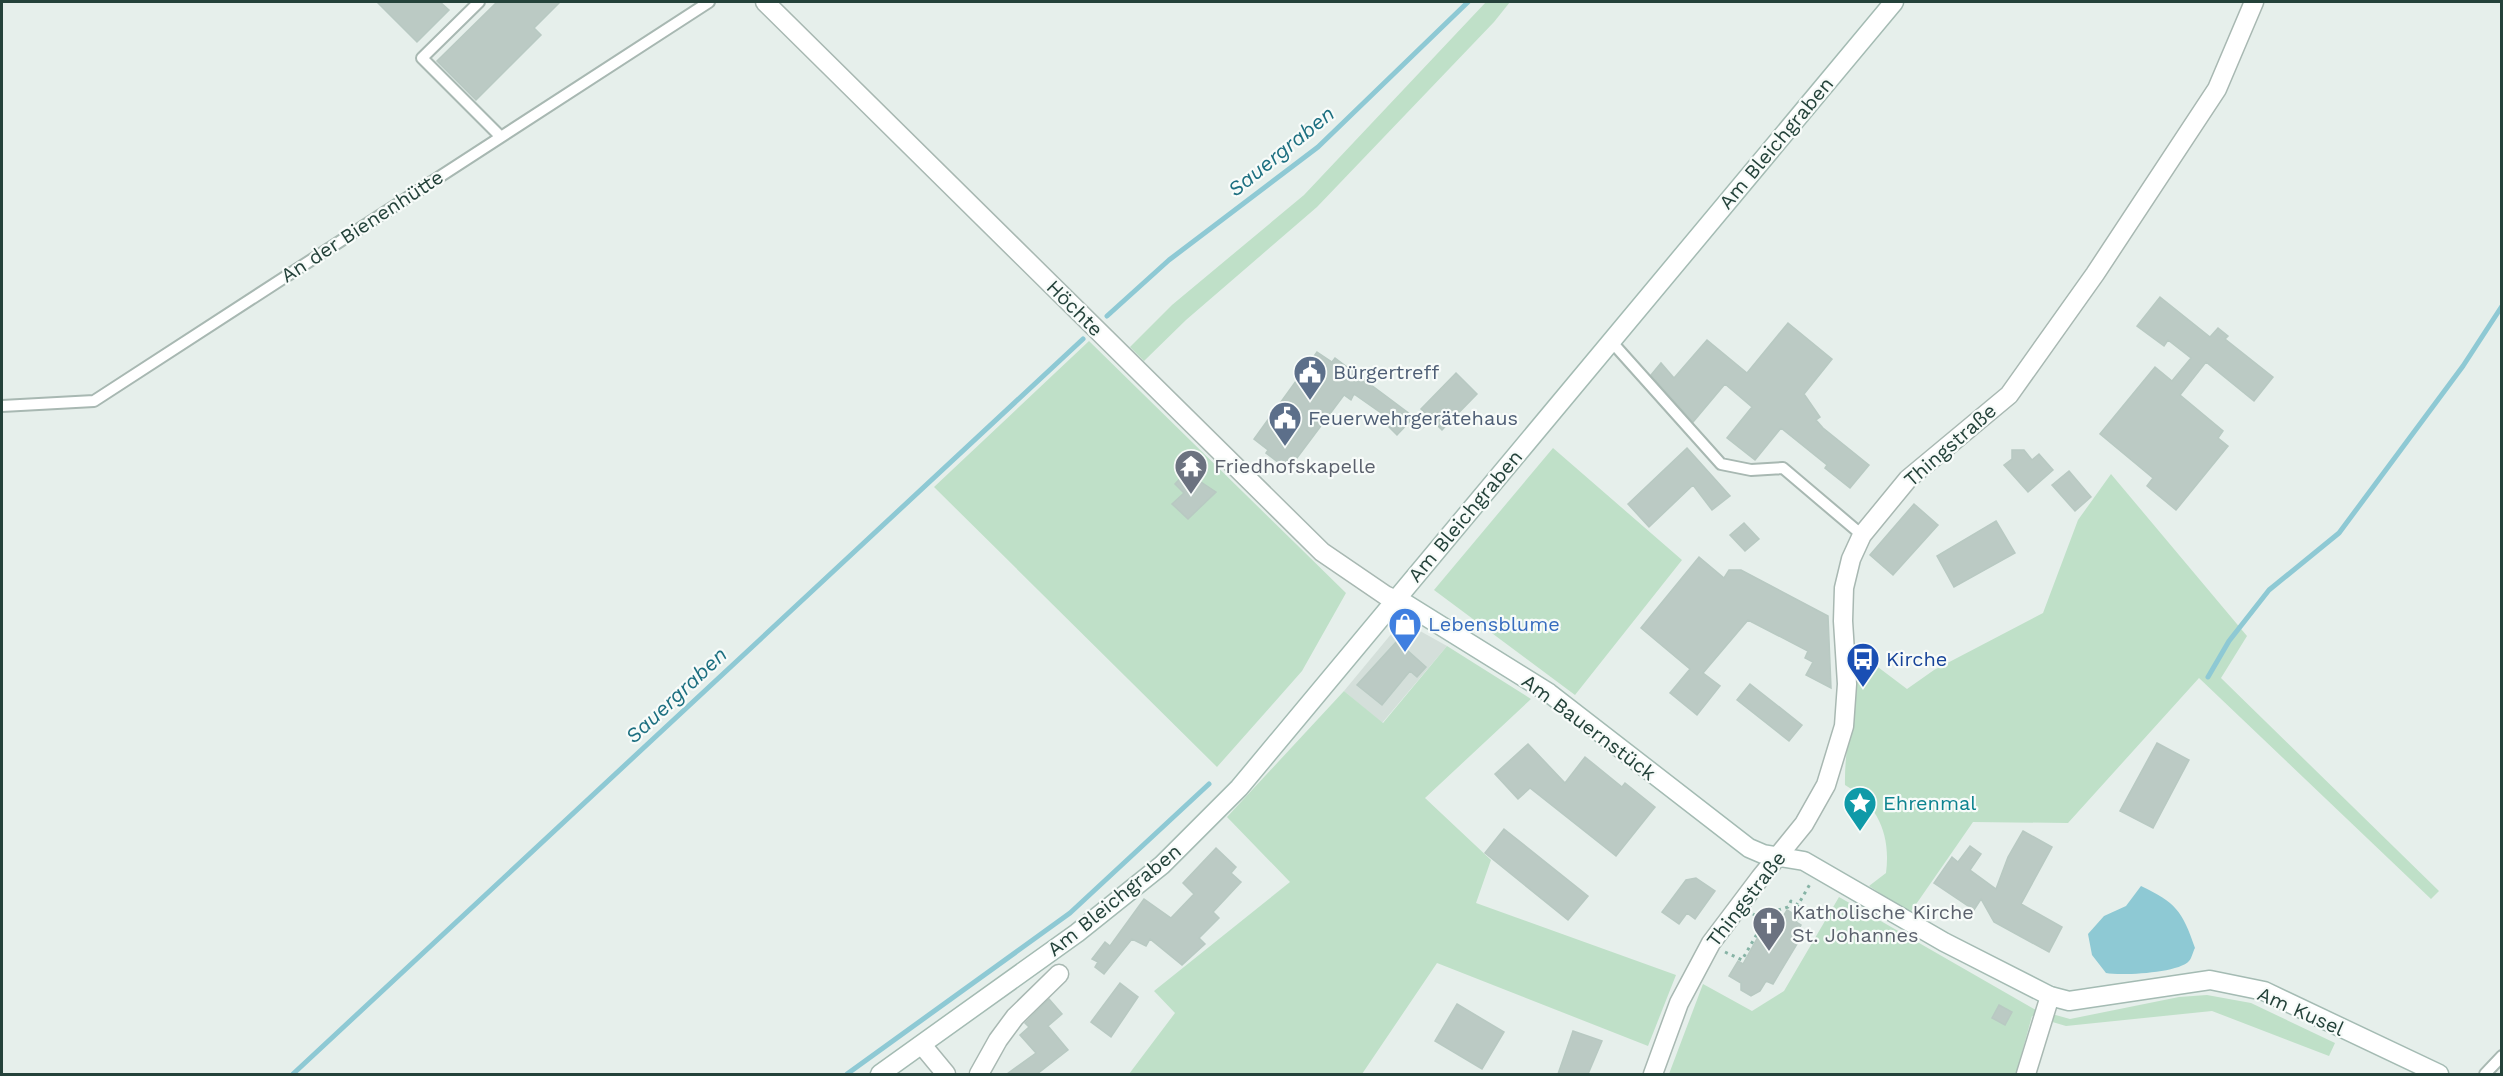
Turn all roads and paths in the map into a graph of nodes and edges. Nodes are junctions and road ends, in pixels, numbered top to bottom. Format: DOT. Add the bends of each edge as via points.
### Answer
graph roads {
  1 [pos="479,2"];
  2 [pos="709,2"];
  3 [pos="765,2"];
  4 [pos="1893,2"];
  5 [pos="2254,2"];
  6 [pos="500,136"];
  7 [pos="1610,340"];
  8 [pos="2,406"];
  9 [pos="1862,536"];
  10 [pos="1396,600"];
  11 [pos="1779,856"];
  12 [pos="1819,869"];
  13 [pos="1711,943"];
  14 [pos="1059,974"];
  15 [pos="2050,996"];
  16 [pos="922,1045"];
  17 [pos="2502,1056"];
  18 [pos="880,1074"];
  19 [pos="946,1074"];
  20 [pos="979,1074"];
  21 [pos="1653,1074"];
  22 [pos="2026,1074"];
  23 [pos="2439,1074"];
  24 [pos="2484,1074"];
  1 -- 6 [label="lane" via="422,58"];
  2 -- 6 [label="lane, An der Bienenhütte"];
  3 -- 10 [label="street, Höchte" via="1322,552"];
  4 -- 7 [label="street, Am Bleichgraben"];
  5 -- 9 [label="street, Thingstraße" via="2217,89 2095,274 2009,394 1908,479"];
  6 -- 8 [label="lane, An der Bienenhütte" via="94,401"];
  7 -- 9 [label="lane" via="1721,464 1751,470 1782,468"];
  7 -- 10 [label="street, Am Bleichgraben"];
  9 -- 11 [label="street, Thingstraße" via="1844,588 1844,726 1826,785 1804,824"];
  10 -- 11 [label="street, Am Bauernstück" via="1549,693 1749,848"];
  10 -- 16 [label="street, Am Bleichgraben" via="1239,788 1162,865 1077,933"];
  11 -- 12 [label="street, Am Kusel"];
  11 -- 13 [label="street, Thingstraße"];
  12 -- 13 [label="path" via="1798,905 1791,901 1788,907 1769,913 1742,960"];
  12 -- 15 [label="street, Am Kusel" via="1944,942"];
  13 -- 21 [label="street, Thingstraße" via="1679,1003"];
  14 -- 20 [label="street" via="1015,1017"];
  15 -- 22 [label="street"];
  15 -- 23 [label="street, Am Kusel" via="2069,1001 2210,980 2264,991"];
  16 -- 18 [label="street, Am Bleichgraben"];
  16 -- 19 [label="street"];
  17 -- 24 [label="lane"];
}
